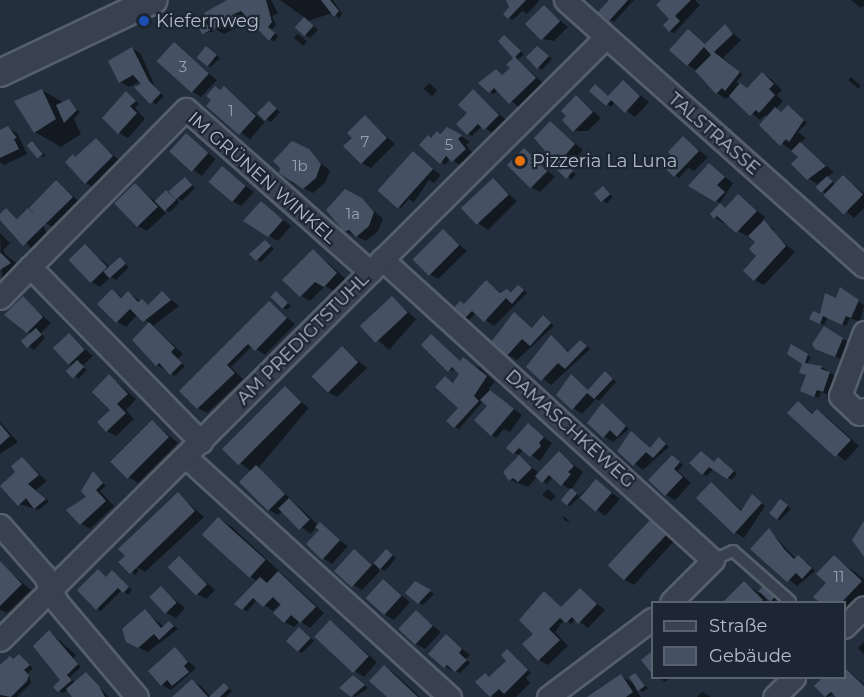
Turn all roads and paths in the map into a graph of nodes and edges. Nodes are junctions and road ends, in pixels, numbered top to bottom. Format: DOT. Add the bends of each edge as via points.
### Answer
graph roads {
  1 [pos="154,0"];
  2 [pos="565,0"];
  3 [pos="605,38"];
  4 [pos="0,73"];
  5 [pos="376,265"];
  6 [pos="864,266"];
  7 [pos="30,267"];
  8 [pos="0,298"];
  9 [pos="864,332"];
  10 [pos="864,408"];
  11 [pos="201,442"];
  12 [pos="186,457"];
  13 [pos="0,525"];
  14 [pos="713,560"];
  15 [pos="51,587"];
  16 [pos="673,601"];
  17 [pos="790,601"];
  18 [pos="864,607"];
  19 [pos="651,620"];
  20 [pos="846,625"];
  21 [pos="0,640"];
  22 [pos="793,679"];
  23 [pos="137,697"];
  24 [pos="450,697"];
  25 [pos="548,697"];
  26 [pos="774,697"];
  1 -- 4 [label="street"];
  2 -- 3 [label="street, TALSTRASSE"];
  3 -- 5 [label="street, AM PREDIGTSTUHL"];
  3 -- 6 [label="street, TALSTRASSE"];
  5 -- 7 [label="street, IM GRÜNEN WINKEL" via="186,109"];
  5 -- 11 [label="street, AM PREDIGTSTUHL"];
  5 -- 14 [label="street, DAMASCHKEWEG"];
  7 -- 8 [label="street, IM GRÜNEN WINKEL"];
  7 -- 11 [label="street"];
  9 -- 10 [label="street" via="840,396 859,414"];
  11 -- 12 [label="street, AM PREDIGTSTUHL"];
  12 -- 15 [label="street, AM PREDIGTSTUHL"];
  12 -- 24 [label="street"];
  13 -- 15 [label="street"];
  14 -- 16 [label="street"];
  14 -- 17 [label="lane" via="733,551"];
  15 -- 21 [label="street, AM PREDIGTSTUHL"];
  15 -- 23 [label="street" via="57,602"];
  18 -- 20 [label="street"];
  19 -- 25 [label="street"];
  22 -- 26 [label="street"];
}
